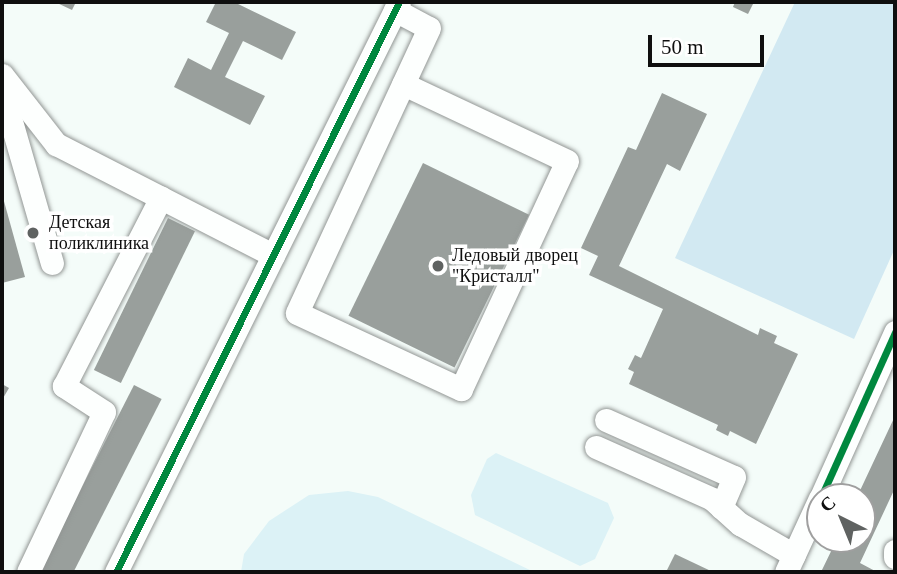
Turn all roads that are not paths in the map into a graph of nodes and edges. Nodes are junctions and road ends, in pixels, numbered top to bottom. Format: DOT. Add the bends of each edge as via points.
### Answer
graph roads {
  1 [pos="397,6"];
  2 [pos="2,75"];
  3 [pos="403,84"];
  4 [pos="2,90"];
  5 [pos="161,198"];
  6 [pos="274,255"];
  7 [pos="51,263"];
  8 [pos="895,331"];
  9 [pos="606,420"];
  10 [pos="596,447"];
  11 [pos="827,483"];
  12 [pos="721,507"];
  13 [pos="806,529"];
  14 [pos="895,551"];
  15 [pos="895,557"];
  16 [pos="790,564"];
  17 [pos="28,572"];
  18 [pos="116,572"];
  1 -- 3 [label="street" via="429,28"];
  1 -- 6 [label="street"];
  2 -- 5 [label="street" via="56,144"];
  3 -- 3 [label="street" via="567,161 461,389 297,313"];
  4 -- 7 [label="street"];
  5 -- 6 [label="street"];
  5 -- 17 [label="street" via="64,386 104,412"];
  6 -- 18 [label="street"];
  8 -- 11 [label="street"];
  9 -- 12 [label="street" via="734,477"];
  10 -- 12 [label="street"];
  12 -- 16 [label="street"];
  13 -- 16 [label="street"];
  14 -- 15 [label="street"];
}
